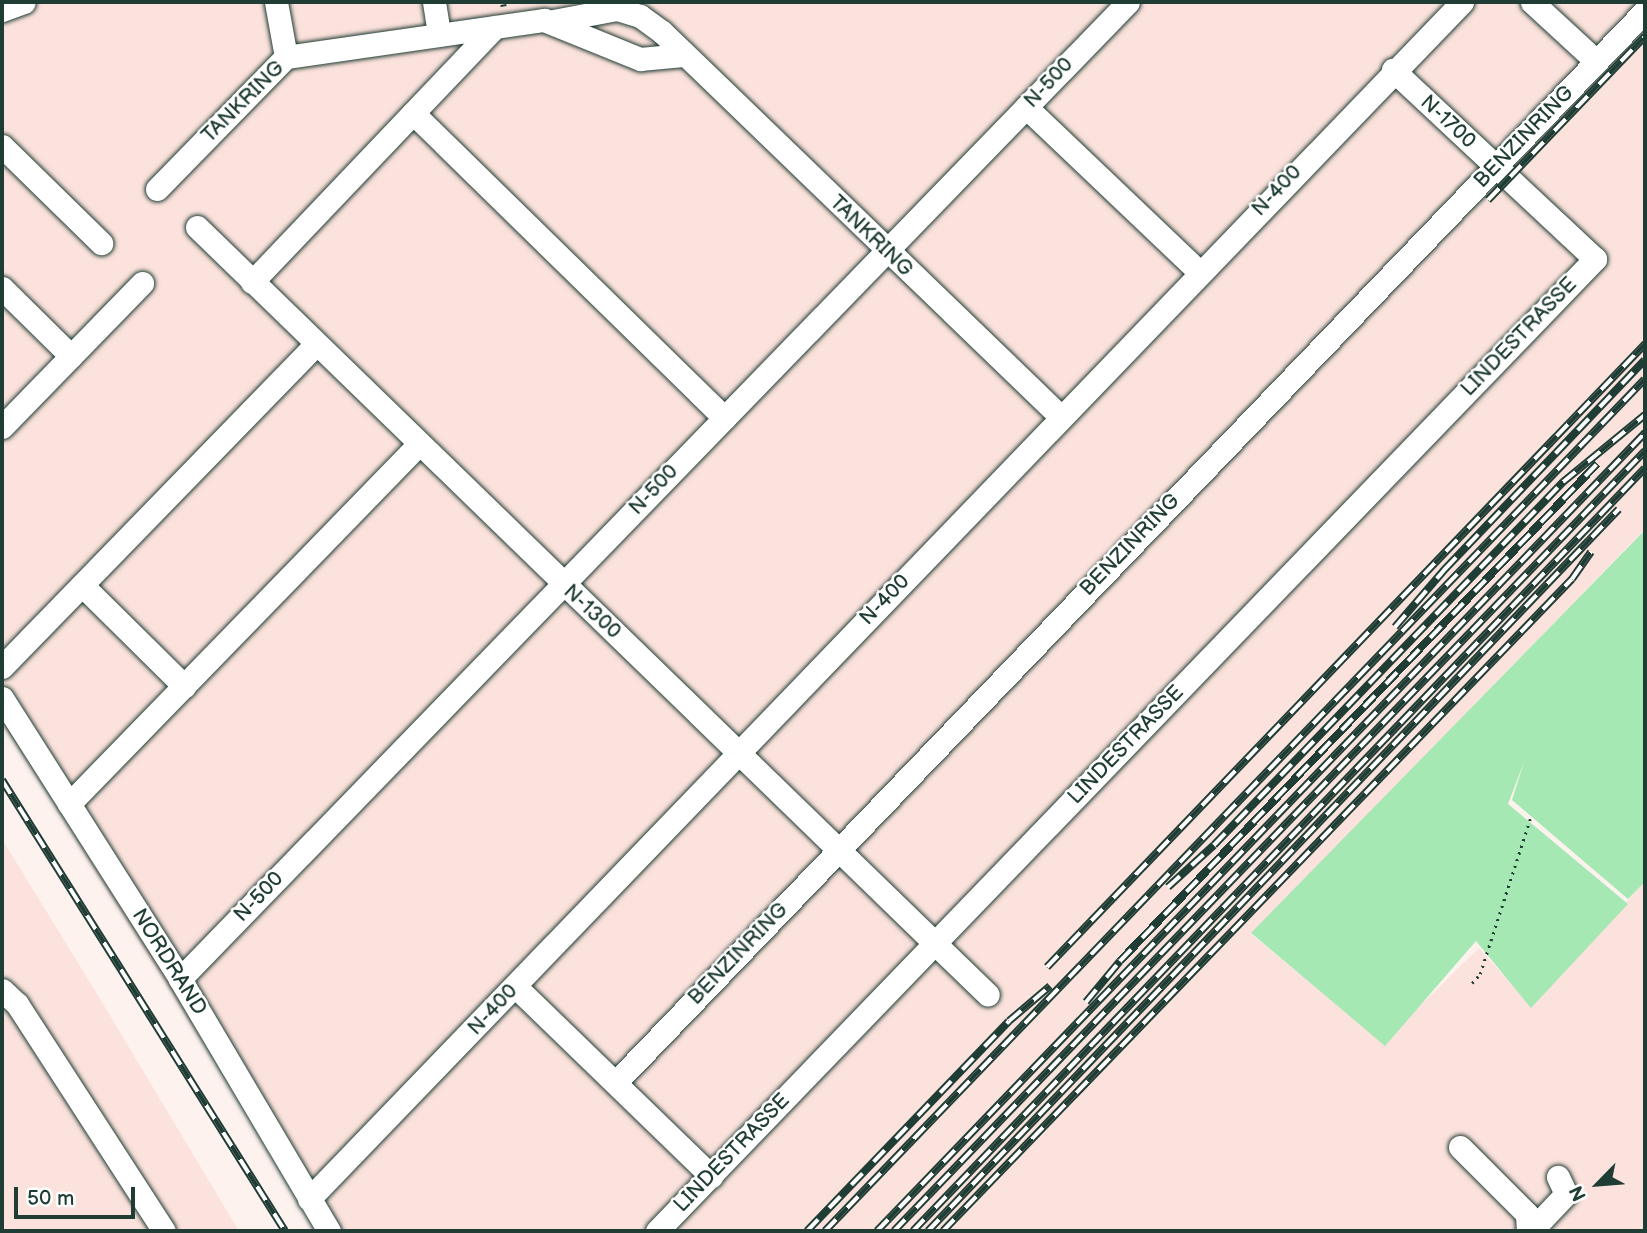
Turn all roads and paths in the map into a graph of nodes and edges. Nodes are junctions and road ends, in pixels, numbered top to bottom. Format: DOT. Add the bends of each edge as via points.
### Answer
graph roads {
  1 [pos="24,2"];
  2 [pos="276,2"];
  3 [pos="434,2"];
  4 [pos="1128,2"];
  5 [pos="1462,2"];
  6 [pos="1532,2"];
  7 [pos="2,10"];
  8 [pos="1645,10"];
  9 [pos="553,21"];
  10 [pos="495,27"];
  11 [pos="439,35"];
  12 [pos="683,55"];
  13 [pos="286,57"];
  14 [pos="1597,61"];
  15 [pos="1393,70"];
  16 [pos="1026,107"];
  17 [pos="413,113"];
  18 [pos="2,146"];
  19 [pos="1496,166"];
  20 [pos="157,189"];
  21 [pos="197,228"];
  22 [pos="101,243"];
  23 [pos="886,251"];
  24 [pos="1595,259"];
  25 [pos="1199,272"];
  26 [pos="252,282"];
  27 [pos="142,284"];
  28 [pos="2,288"];
  29 [pos="316,344"];
  30 [pos="71,356"];
  31 [pos="1061,417"];
  32 [pos="724,418"];
  33 [pos="2,427"];
  34 [pos="419,444"];
  35 [pos="563,584"];
  36 [pos="82,585"];
  37 [pos="2,667"];
  38 [pos="184,686"];
  39 [pos="2,698"];
  40 [pos="740,752"];
  41 [pos="69,804"];
  42 [pos="1531,816"];
  43 [pos="838,848"];
  44 [pos="935,944"];
  45 [pos="180,979"];
  46 [pos="1472,983"];
  47 [pos="516,987"];
  48 [pos="2,990"];
  49 [pos="988,995"];
  50 [pos="617,1081"];
  51 [pos="1460,1147"];
  52 [pos="711,1175"];
  53 [pos="1558,1177"];
  54 [pos="309,1199"];
  55 [pos="164,1231"];
  56 [pos="329,1231"];
  57 [pos="657,1231"];
  58 [pos="1530,1231"];
  1 -- 7 [label="lane"];
  2 -- 13 [label="lane"];
  3 -- 11 [label="lane"];
  4 -- 16 [label="lane, N-500"];
  5 -- 15 [label="lane, N-400"];
  6 -- 14 [label="lane"];
  8 -- 14 [label="lane, BENZINRING"];
  9 -- 10 [label="lane, TANKRING"];
  9 -- 12 [label="lane, TANKRING" via="640,59"];
  9 -- 12 [label="lane, TANKRING" via="617,9 640,16"];
  10 -- 11 [label="lane, TANKRING"];
  10 -- 17 [label="lane"];
  11 -- 13 [label="lane, TANKRING"];
  12 -- 23 [label="lane, TANKRING"];
  13 -- 20 [label="lane, TANKRING"];
  14 -- 19 [label="lane, BENZINRING"];
  15 -- 19 [label="lane, N-1700"];
  15 -- 25 [label="lane, N-400"];
  16 -- 23 [label="lane, N-500"];
  16 -- 25 [label="lane"];
  17 -- 26 [label="lane"];
  17 -- 32 [label="lane"];
  18 -- 22 [label="lane"];
  19 -- 24 [label="lane, N-1700"];
  19 -- 43 [label="lane, BENZINRING"];
  21 -- 26 [label="lane, N-1300"];
  23 -- 31 [label="lane, TANKRING"];
  23 -- 32 [label="lane, N-500"];
  24 -- 44 [label="lane, LINDESTRASSE"];
  25 -- 31 [label="lane, N-400"];
  26 -- 29 [label="lane, N-1300"];
  27 -- 30 [label="lane"];
  28 -- 30 [label="lane"];
  29 -- 34 [label="lane, N-1300"];
  29 -- 36 [label="lane"];
  30 -- 33 [label="lane"];
  31 -- 40 [label="lane, N-400"];
  32 -- 35 [label="lane, N-500"];
  34 -- 35 [label="lane, N-1300"];
  34 -- 38 [label="lane"];
  35 -- 40 [label="lane, N-1300"];
  35 -- 45 [label="lane, N-500"];
  36 -- 37 [label="lane"];
  36 -- 38 [label="lane"];
  38 -- 41 [label="lane"];
  39 -- 41 [label="lane, NORDRAND"];
  40 -- 43 [label="lane, N-1300"];
  40 -- 47 [label="lane, N-400"];
  41 -- 45 [label="lane, NORDRAND"];
  42 -- 46 [label="path" via="1480,974"];
  43 -- 44 [label="lane, N-1300"];
  43 -- 50 [label="lane, BENZINRING"];
  44 -- 49 [label="lane, N-1300"];
  44 -- 52 [label="lane, LINDESTRASSE"];
  45 -- 54 [label="lane, NORDRAND"];
  47 -- 50 [label="lane"];
  47 -- 54 [label="lane, N-400"];
  48 -- 55 [label="lane" via="17,1004"];
  50 -- 52 [label="lane"];
  51 -- 58 [label="lane" via="1527,1214"];
  52 -- 57 [label="lane, LINDESTRASSE"];
  53 -- 58 [label="lane" via="1566,1195"];
  54 -- 56 [label="lane, NORDRAND"];
}
